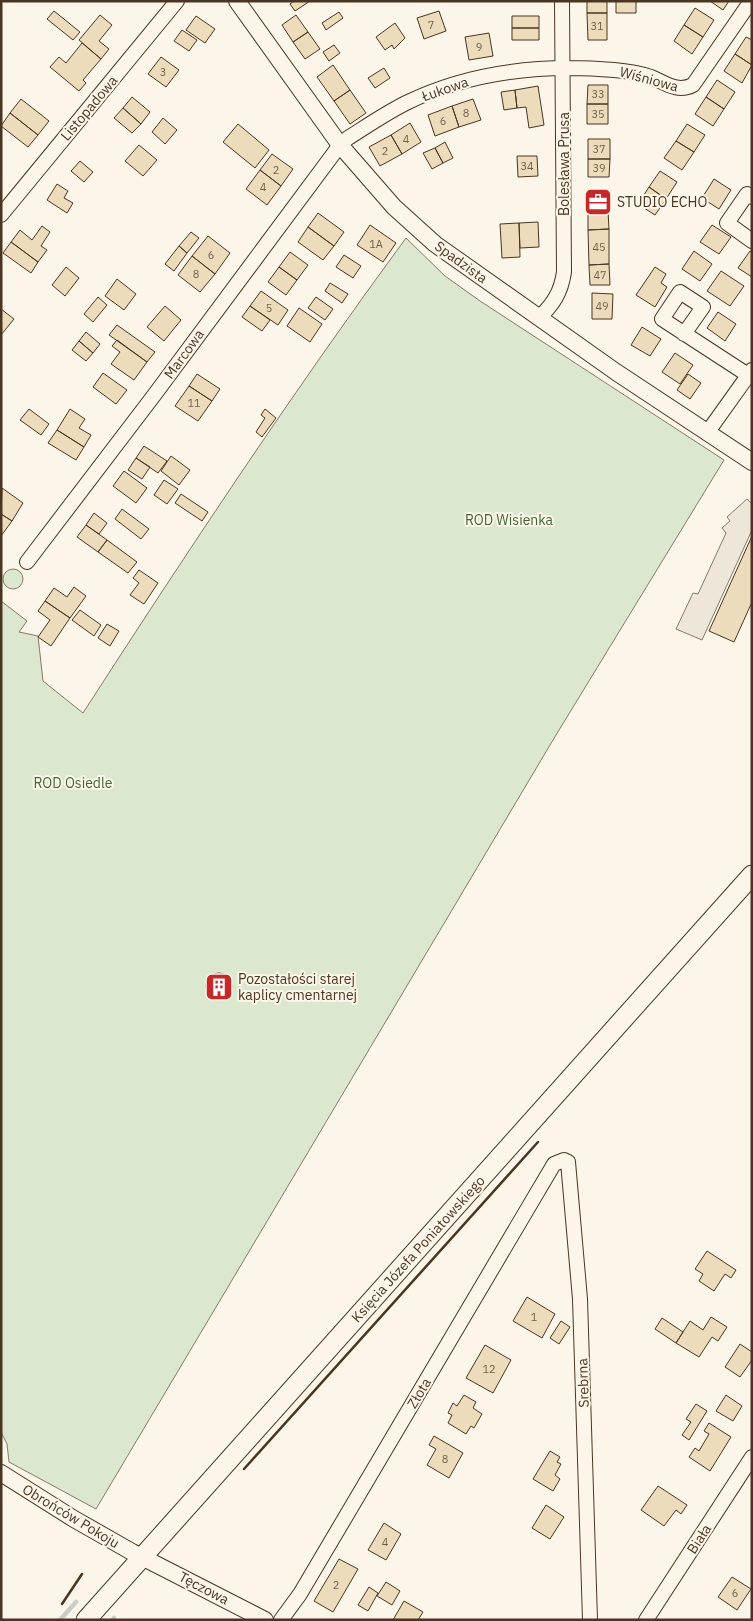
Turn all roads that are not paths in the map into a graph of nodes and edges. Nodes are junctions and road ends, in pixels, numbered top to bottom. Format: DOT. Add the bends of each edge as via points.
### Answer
graph roads {
  1 [pos="177,1"];
  2 [pos="237,1"];
  3 [pos="562,1"];
  4 [pos="751,1"];
  5 [pos="563,67"];
  6 [pos="340,145"];
  7 [pos="752,197"];
  8 [pos="1,214"];
  9 [pos="751,237"];
  10 [pos="539,318"];
  11 [pos="684,334"];
  12 [pos="750,373"];
  13 [pos="707,433"];
  14 [pos="749,461"];
  15 [pos="26,562"];
  16 [pos="751,877"];
  17 [pos="554,1164"];
  18 [pos="752,1457"];
  19 [pos="1,1473"];
  20 [pos="143,1557"];
  21 [pos="86,1620"];
  22 [pos="265,1620"];
  23 [pos="281,1620"];
  24 [pos="590,1620"];
  25 [pos="646,1620"];
  1 -- 8 [label="street, Listopadowa"];
  2 -- 6 [label="street, Spadzista"];
  3 -- 5 [label="street, Bolesława Prusa"];
  4 -- 5 [label="street, Wiśniowa" via="693,85 684,89 632,72"];
  5 -- 6 [label="street, Łukowa" via="497,73 440,88 406,103"];
  5 -- 10 [label="street, Bolesława Prusa" via="564,272 562,289 552,306"];
  6 -- 10 [label="street, Spadzista" via="394,207 435,244"];
  6 -- 15 [label="street, Marcowa"];
  7 -- 9 [label="street" via="747,194 726,223"];
  10 -- 13 [label="street, Spadzista"];
  11 -- 12 [label="street"];
  12 -- 13 [label="street"];
  13 -- 14 [label="street, Spadzista"];
  16 -- 20 [label="main road, Księcia Józefa Poniatowskiego"];
  17 -- 23 [label="street, Złota" via="300,1594"];
  17 -- 24 [label="street, Srebrna" via="564,1160 568,1162 573,1194 580,1299"];
  18 -- 25 [label="street, Biała"];
  19 -- 20 [label="street, Obrońców Pokoju"];
  20 -- 21 [label="main road, Księcia Józefa Poniatowskiego"];
  20 -- 22 [label="street, Tęczowa"];
}
